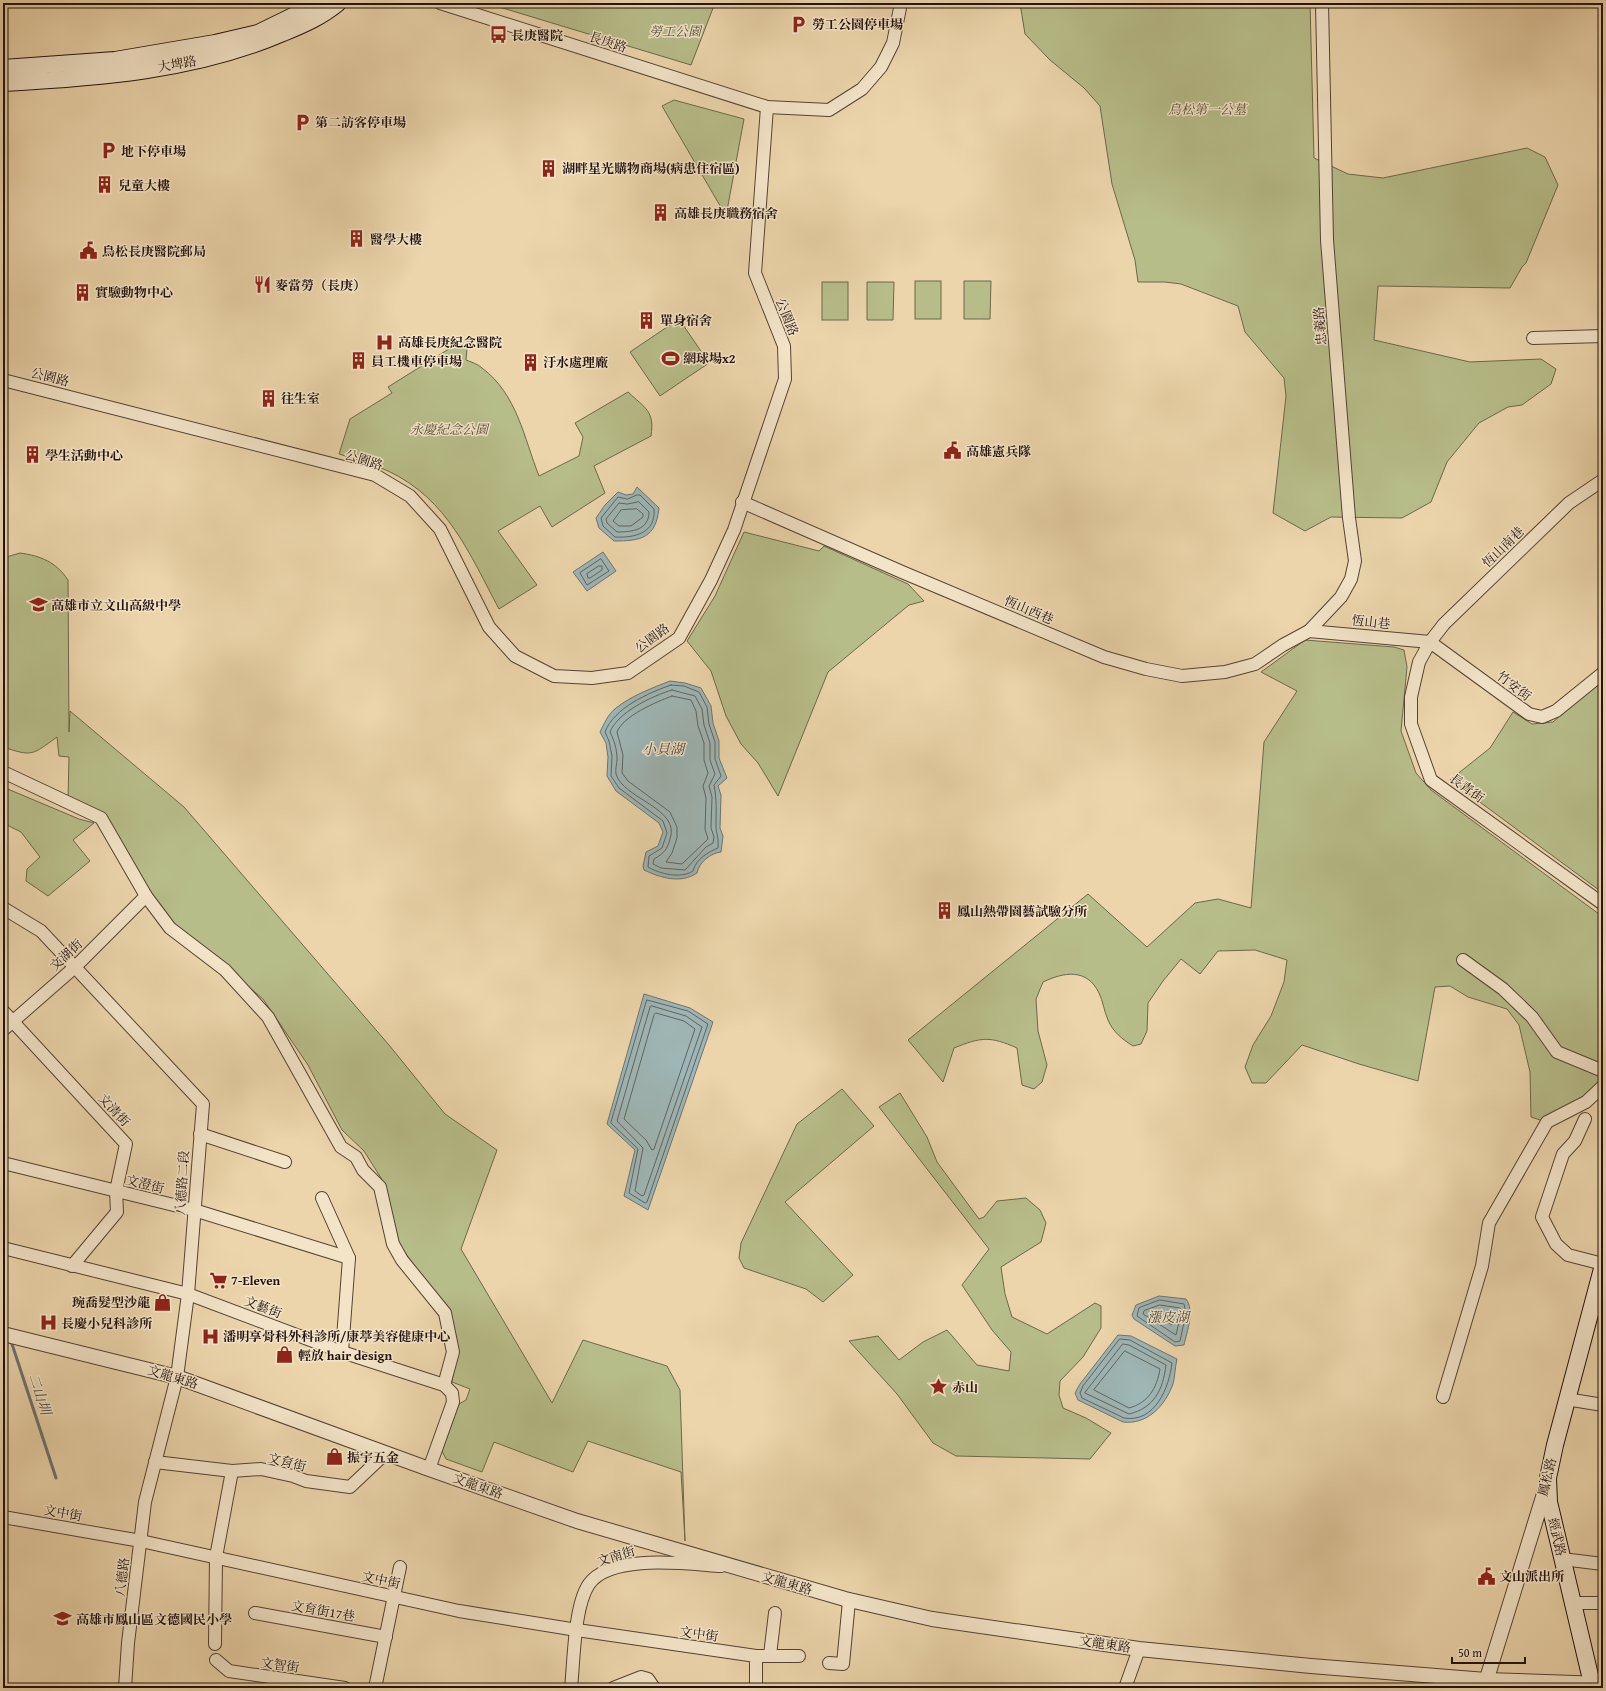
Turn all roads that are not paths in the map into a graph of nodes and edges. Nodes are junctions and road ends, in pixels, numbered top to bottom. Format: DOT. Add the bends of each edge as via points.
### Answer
graph roads {
  1 [pos="315,3"];
  2 [pos="338,3"];
  3 [pos="440,3"];
  4 [pos="901,3"];
  5 [pos="1322,3"];
  6 [pos="3,68"];
  7 [pos="3,83"];
  8 [pos="767,107"];
  9 [pos="1603,336"];
  10 [pos="1533,338"];
  11 [pos="3,380"];
  12 [pos="1603,482"];
  13 [pos="742,502"];
  14 [pos="1309,630"];
  15 [pos="1430,642"];
  16 [pos="1603,673"];
  17 [pos="3,772"];
  18 [pos="146,896"];
  19 [pos="1603,904"];
  20 [pos="3,908"];
  21 [pos="1463,960"];
  22 [pos="75,967"];
  23 [pos="3,1011"];
  24 [pos="13,1022"];
  25 [pos="3,1030"];
  26 [pos="1603,1071"];
  27 [pos="1603,1086"];
  28 [pos="1585,1119"];
  29 [pos="200,1134"];
  30 [pos="285,1162"];
  31 [pos="3,1163"];
  32 [pos="116,1191"];
  33 [pos="322,1198"];
  34 [pos="194,1210"];
  35 [pos="3,1248"];
  36 [pos="349,1258"];
  37 [pos="1603,1264"];
  38 [pos="72,1266"];
  39 [pos="188,1294"];
  40 [pos="8,1335"];
  41 [pos="342,1352"];
  42 [pos="177,1377"];
  43 [pos="444,1385"];
  44 [pos="1443,1397"];
  45 [pos="1566,1399"];
  46 [pos="1603,1405"];
  47 [pos="386,1454"];
  48 [pos="155,1462"];
  49 [pos="429,1469"];
  50 [pos="232,1471"];
  51 [pos="1548,1478"];
  52 [pos="3,1516"];
  53 [pos="141,1540"];
  54 [pos="216,1557"];
  55 [pos="1562,1559"];
  56 [pos="1603,1564"];
  57 [pos="400,1568"];
  58 [pos="736,1568"];
  59 [pos="394,1597"];
  60 [pos="849,1601"];
  61 [pos="1572,1603"];
  62 [pos="1603,1603"];
  63 [pos="255,1613"];
  64 [pos="775,1613"];
  65 [pos="577,1630"];
  66 [pos="386,1637"];
  67 [pos="215,1644"];
  68 [pos="1139,1649"];
  69 [pos="770,1655"];
  70 [pos="756,1656"];
  71 [pos="799,1656"];
  72 [pos="216,1660"];
  73 [pos="829,1663"];
  74 [pos="262,1682"];
  75 [pos="1485,1684"];
  76 [pos="1596,1685"];
  77 [pos="125,1688"];
  78 [pos="344,1688"];
  79 [pos="375,1688"];
  80 [pos="571,1688"];
  81 [pos="613,1688"];
  82 [pos="654,1688"];
  83 [pos="756,1688"];
  84 [pos="1125,1688"];
  1 -- 6 [label="main road, 大埤路" via="258,33 215,43 115,60"];
  2 -- 7 [label="main road, 大埤路" via="315,20 221,56 160,68 71,80"];
  3 -- 8 [label="street, 長庚路"];
  4 -- 8 [label="street" via="893,43 881,67 862,89 829,110"];
  5 -- 14 [label="street, 忠義路" via="1327,240 1348,510 1355,561 1351,579 1341,597"];
  8 -- 13 [label="street, 公園路" via="755,273 784,346 785,379"];
  9 -- 10 [label="street"];
  11 -- 13 [label="street, 公園路" via="375,476 410,496 440,529 490,628 515,656 554,676 592,678 628,673 679,638 711,580 734,530"];
  12 -- 15 [label="street, 恆山南巷" via="1569,503 1444,624"];
  13 -- 14 [label="street, 恆山西巷" via="1104,657 1146,670 1182,676 1225,672 1255,664"];
  14 -- 15 [label="street, 恆山巷"];
  15 -- 16 [label="street, 竹安街" via="1529,714 1542,717 1556,711"];
  15 -- 19 [label="street, 長青街" via="1419,662 1411,697 1411,724 1431,780"];
  17 -- 18 [label="street" via="101,818"];
  18 -- 22 [label="street, 文湖街"];
  18 -- 43 [label="street" via="170,928 225,970 268,1017 341,1147 356,1157 363,1170 380,1187 393,1244 402,1260 445,1313 453,1352"];
  20 -- 22 [label="street, 八德路二段" via="41,931"];
  21 -- 26 [label="street" via="1503,989 1532,1017 1557,1052"];
  22 -- 24 [label="street, 文湖街"];
  22 -- 29 [label="street, 八德路二段" via="203,1104"];
  23 -- 24 [label="street, 文清街"];
  24 -- 25 [label="street, 文湖街"];
  24 -- 32 [label="street, 文清街" via="126,1144"];
  27 -- 44 [label="street" via="1586,1102 1547,1122 1489,1223 1482,1266"];
  28 -- 37 [label="street" via="1576,1141 1564,1154 1542,1217 1556,1244 1568,1255"];
  29 -- 30 [label="street"];
  29 -- 34 [label="street, 八德路二段"];
  31 -- 32 [label="street, 文澄街"];
  32 -- 34 [label="street, 文澄街"];
  32 -- 38 [label="street, 文清街" via="117,1212"];
  33 -- 36 [label="street"];
  34 -- 36 [label="street, 文澄街"];
  34 -- 39 [label="street, 八德路二段"];
  35 -- 38 [label="street, 文藝街"];
  36 -- 41 [label="street"];
  37 -- 45 [label="main road, 鳳松路"];
  38 -- 39 [label="street, 文藝街"];
  39 -- 41 [label="street, 文藝街"];
  39 -- 42 [label="street, 八德路二段"];
  40 -- 42 [label="street, 文龍東路"];
  41 -- 43 [label="street, 文藝街"];
  42 -- 47 [label="street, 文龍東路"];
  42 -- 48 [label="street, 八德路二段"];
  43 -- 49 [label="street" via="452,1393 453,1402"];
  45 -- 46 [label="street"];
  45 -- 51 [label="main road, 鳳松路"];
  47 -- 49 [label="street, 文龍東路"];
  47 -- 50 [label="street, 文育街" via="350,1487 306,1481 260,1469"];
  48 -- 50 [label="street"];
  48 -- 53 [label="street, 八德路二段" via="145,1502"];
  49 -- 58 [label="street, 文龍東路" via="577,1521"];
  50 -- 54 [label="street"];
  51 -- 55 [label="main road, 經武路" via="1549,1502"];
  51 -- 75 [label="street, 鳳松路"];
  52 -- 53 [label="street, 文中街"];
  53 -- 54 [label="street, 文中街"];
  53 -- 77 [label="street, 八德路"];
  54 -- 59 [label="street, 文中街"];
  54 -- 67 [label="street"];
  55 -- 56 [label="street"];
  55 -- 61 [label="main road, 經武路"];
  57 -- 59 [label="street"];
  58 -- 60 [label="street, 文龍東路"];
  58 -- 65 [label="street, 文南街" via="651,1561 624,1566 596,1576 588,1585 581,1604"];
  59 -- 65 [label="street, 文中街" via="460,1611"];
  59 -- 66 [label="street"];
  60 -- 68 [label="street, 文龍東路" via="932,1619"];
  60 -- 73 [label="street" via="842,1664"];
  61 -- 62 [label="street"];
  61 -- 76 [label="main road, 經武路"];
  63 -- 66 [label="street, 文育街17巷"];
  64 -- 69 [label="street"];
  65 -- 70 [label="street, 文中街"];
  65 -- 80 [label="street, 文南街"];
  66 -- 79 [label="street"];
  68 -- 75 [label="street, 文龍東路"];
  68 -- 84 [label="street"];
  69 -- 70 [label="street, 文中街"];
  69 -- 71 [label="street, 文中街"];
  70 -- 83 [label="street"];
  72 -- 74 [label="street, 文智街" via="229,1671"];
  74 -- 78 [label="street, 文智街"];
  75 -- 76 [label="street, 文龍東路"];
  81 -- 82 [label="street" via="645,1677"];
}
